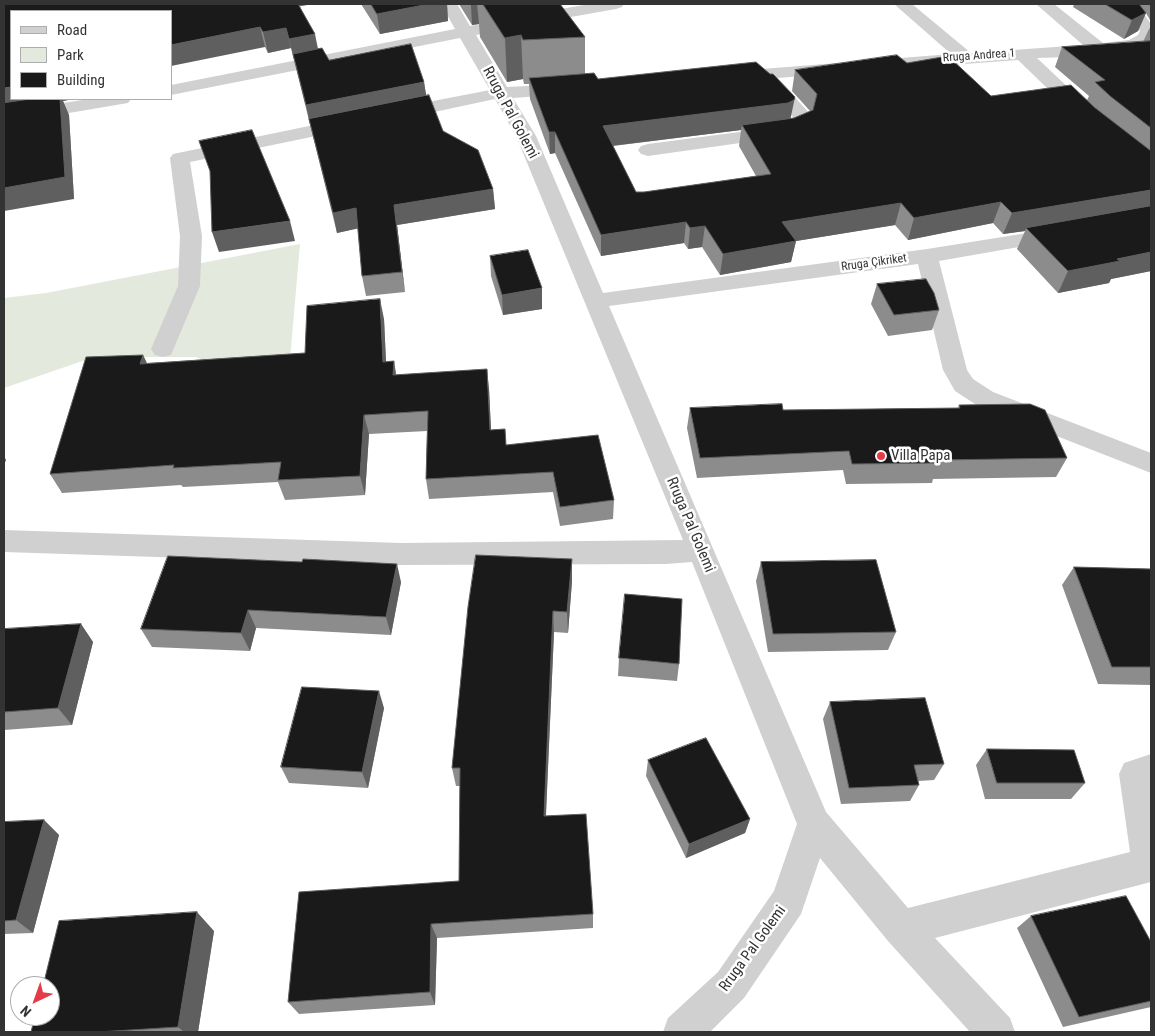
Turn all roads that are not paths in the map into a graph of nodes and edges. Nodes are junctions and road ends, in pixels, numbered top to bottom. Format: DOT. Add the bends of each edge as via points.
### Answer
graph roads {
  1 [pos="448,4"];
  2 [pos="616,4"];
  3 [pos="902,4"];
  4 [pos="1044,4"];
  5 [pos="1129,4"];
  6 [pos="563,8"];
  7 [pos="465,32"];
  8 [pos="1099,49"];
  9 [pos="1021,53"];
  10 [pos="964,57"];
  11 [pos="762,73"];
  12 [pos="714,77"];
  13 [pos="579,88"];
  14 [pos="172,90"];
  15 [pos="500,93"];
  16 [pos="116,100"];
  17 [pos="4,118"];
  18 [pos="1100,128"];
  19 [pos="648,150"];
  20 [pos="1083,230"];
  21 [pos="927,256"];
  22 [pos="595,301"];
  23 [pos="163,350"];
  24 [pos="1151,464"];
  25 [pos="4,541"];
  26 [pos="701,550"];
  27 [pos="1151,769"];
  28 [pos="814,824"];
  29 [pos="901,928"];
  30 [pos="682,1032"];
  31 [pos="996,1032"];
  1 -- 7 [label="street, Rruga Pal Golemi"];
  2 -- 6 [label="street"];
  3 -- 10 [label="street"];
  4 -- 8 [label="street"];
  5 -- 8 [label="street, Rruga Andrea 1" via="1148,31 1146,38 1138,43"];
  6 -- 7 [label="street"];
  7 -- 14 [label="street"];
  7 -- 15 [label="street, Rruga Pal Golemi"];
  8 -- 9 [label="street, Rruga Andrea 1"];
  9 -- 10 [label="street, Rruga Andrea 1"];
  9 -- 18 [label="street"];
  10 -- 11 [label="street, Rruga Andrea 1"];
  11 -- 12 [label="street, Rruga Andrea 1"];
  11 -- 19 [label="street" via="803,116 801,125 790,131"];
  13 -- 15 [label="street"];
  15 -- 22 [label="street, Rruga Pal Golemi" via="526,136"];
  15 -- 23 [label="street" via="180,158 191,236 190,286"];
  16 -- 17 [label="street"];
  20 -- 21 [label="street, Rruga Çikriket"];
  21 -- 22 [label="street, Rruga Çikriket"];
  21 -- 24 [label="street" via="955,370 964,385 984,398"];
  22 -- 26 [label="street, Rruga Pal Golemi"];
  25 -- 26 [label="street" via="401,554 666,553"];
  26 -- 28 [label="street, Rruga Pal Golemi"];
  27 -- 29 [label="street" via="1136,774 1149,865"];
  28 -- 29 [label="street"];
  28 -- 30 [label="street, Rruga Pal Golemi" via="788,901 730,984"];
  29 -- 31 [label="street"];
}
